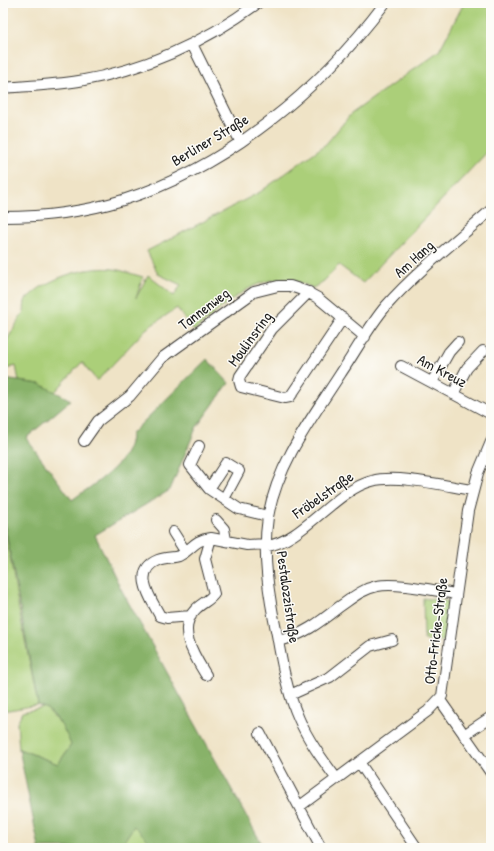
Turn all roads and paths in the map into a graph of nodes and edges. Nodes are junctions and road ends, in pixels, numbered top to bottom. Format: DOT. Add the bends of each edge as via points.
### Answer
graph roads {
  1 [pos="258,3"];
  2 [pos="385,3"];
  3 [pos="192,44"];
  4 [pos="3,88"];
  5 [pos="240,141"];
  6 [pos="491,210"];
  7 [pos="3,217"];
  8 [pos="309,292"];
  9 [pos="343,318"];
  10 [pos="365,337"];
  11 [pos="458,342"];
  12 [pos="483,351"];
  13 [pos="401,366"];
  14 [pos="432,382"];
  15 [pos="454,394"];
  16 [pos="491,414"];
  17 [pos="84,441"];
  18 [pos="491,442"];
  19 [pos="199,446"];
  20 [pos="209,489"];
  21 [pos="473,490"];
  22 [pos="224,499"];
  23 [pos="268,516"];
  24 [pos="216,520"];
  25 [pos="173,532"];
  26 [pos="211,538"];
  27 [pos="226,540"];
  28 [pos="266,545"];
  29 [pos="185,551"];
  30 [pos="456,594"];
  31 [pos="191,616"];
  32 [pos="392,640"];
  33 [pos="278,641"];
  34 [pos="206,675"];
  35 [pos="290,695"];
  36 [pos="440,700"];
  37 [pos="491,717"];
  38 [pos="260,733"];
  39 [pos="464,734"];
  40 [pos="359,762"];
  41 [pos="491,773"];
  42 [pos="336,778"];
  43 [pos="300,806"];
  44 [pos="321,848"];
  45 [pos="416,848"];
  1 -- 3 [label="street" via="226,26"];
  2 -- 5 [label="street, Berliner Straße" via="351,46 311,85 275,116"];
  3 -- 4 [label="street" via="144,64 96,77 66,83"];
  3 -- 5 [label="street"];
  5 -- 7 [label="street, Berliner Straße" via="177,178 123,200 65,212"];
  6 -- 10 [label="street, Am Hang" via="398,293 378,316"];
  8 -- 9 [label="street, Tannenweg"];
  8 -- 9 [label="street, Moulinsring" via="268,334 240,376 241,387 290,397"];
  8 -- 17 [label="street, Tannenweg" via="290,286 278,286 248,295 162,358 130,396 98,420"];
  9 -- 10 [label="street, Tannenweg"];
  10 -- 23 [label="street, Pestalozzistraße" via="291,451 277,483"];
  11 -- 14 [label="street" via="449,352"];
  12 -- 15 [label="street" via="470,365"];
  13 -- 14 [label="street, Am Kreuz"];
  14 -- 15 [label="street, Am Kreuz"];
  15 -- 16 [label="street, Am Kreuz"];
  18 -- 21 [label="street, Otto-Fricke-Straße"];
  19 -- 20 [label="street" via="190,465"];
  20 -- 22 [label="street"];
  20 -- 22 [label="street" via="226,463 239,470"];
  21 -- 28 [label="street, Fröbelstraße" via="397,480 372,481 352,490 281,543"];
  21 -- 30 [label="street, Otto-Fricke-Straße" via="463,537"];
  22 -- 23 [label="street" via="239,509"];
  23 -- 28 [label="street, Pestalozzistraße"];
  24 -- 27 [label="street" via="224,529"];
  25 -- 29 [label="street"];
  26 -- 27 [label="street, Fröbelstraße"];
  26 -- 29 [label="street" via="200,540"];
  26 -- 31 [label="street" via="205,562 214,594"];
  27 -- 28 [label="street, Fröbelstraße" via="247,545"];
  28 -- 33 [label="street, Pestalozzistraße" via="269,590"];
  29 -- 31 [label="street" via="180,556 156,561 148,569 144,579 146,590 160,616"];
  30 -- 33 [label="street" via="376,586 353,597 308,630"];
  30 -- 36 [label="street, Otto-Fricke-Straße" via="445,688"];
  31 -- 34 [label="street" via="187,636 193,653"];
  32 -- 35 [label="street" via="370,646 330,677"];
  33 -- 35 [label="street, Pestalozzistraße"];
  35 -- 42 [label="street, Pestalozzistraße" via="307,735"];
  36 -- 39 [label="street"];
  36 -- 40 [label="street, Otto-Fricke-Straße"];
  37 -- 39 [label="street"];
  38 -- 43 [label="street"];
  39 -- 41 [label="street"];
  40 -- 42 [label="street, Otto-Fricke-Straße"];
  40 -- 45 [label="street"];
  42 -- 43 [label="street, Otto-Fricke-Straße"];
  43 -- 44 [label="street"];
}
